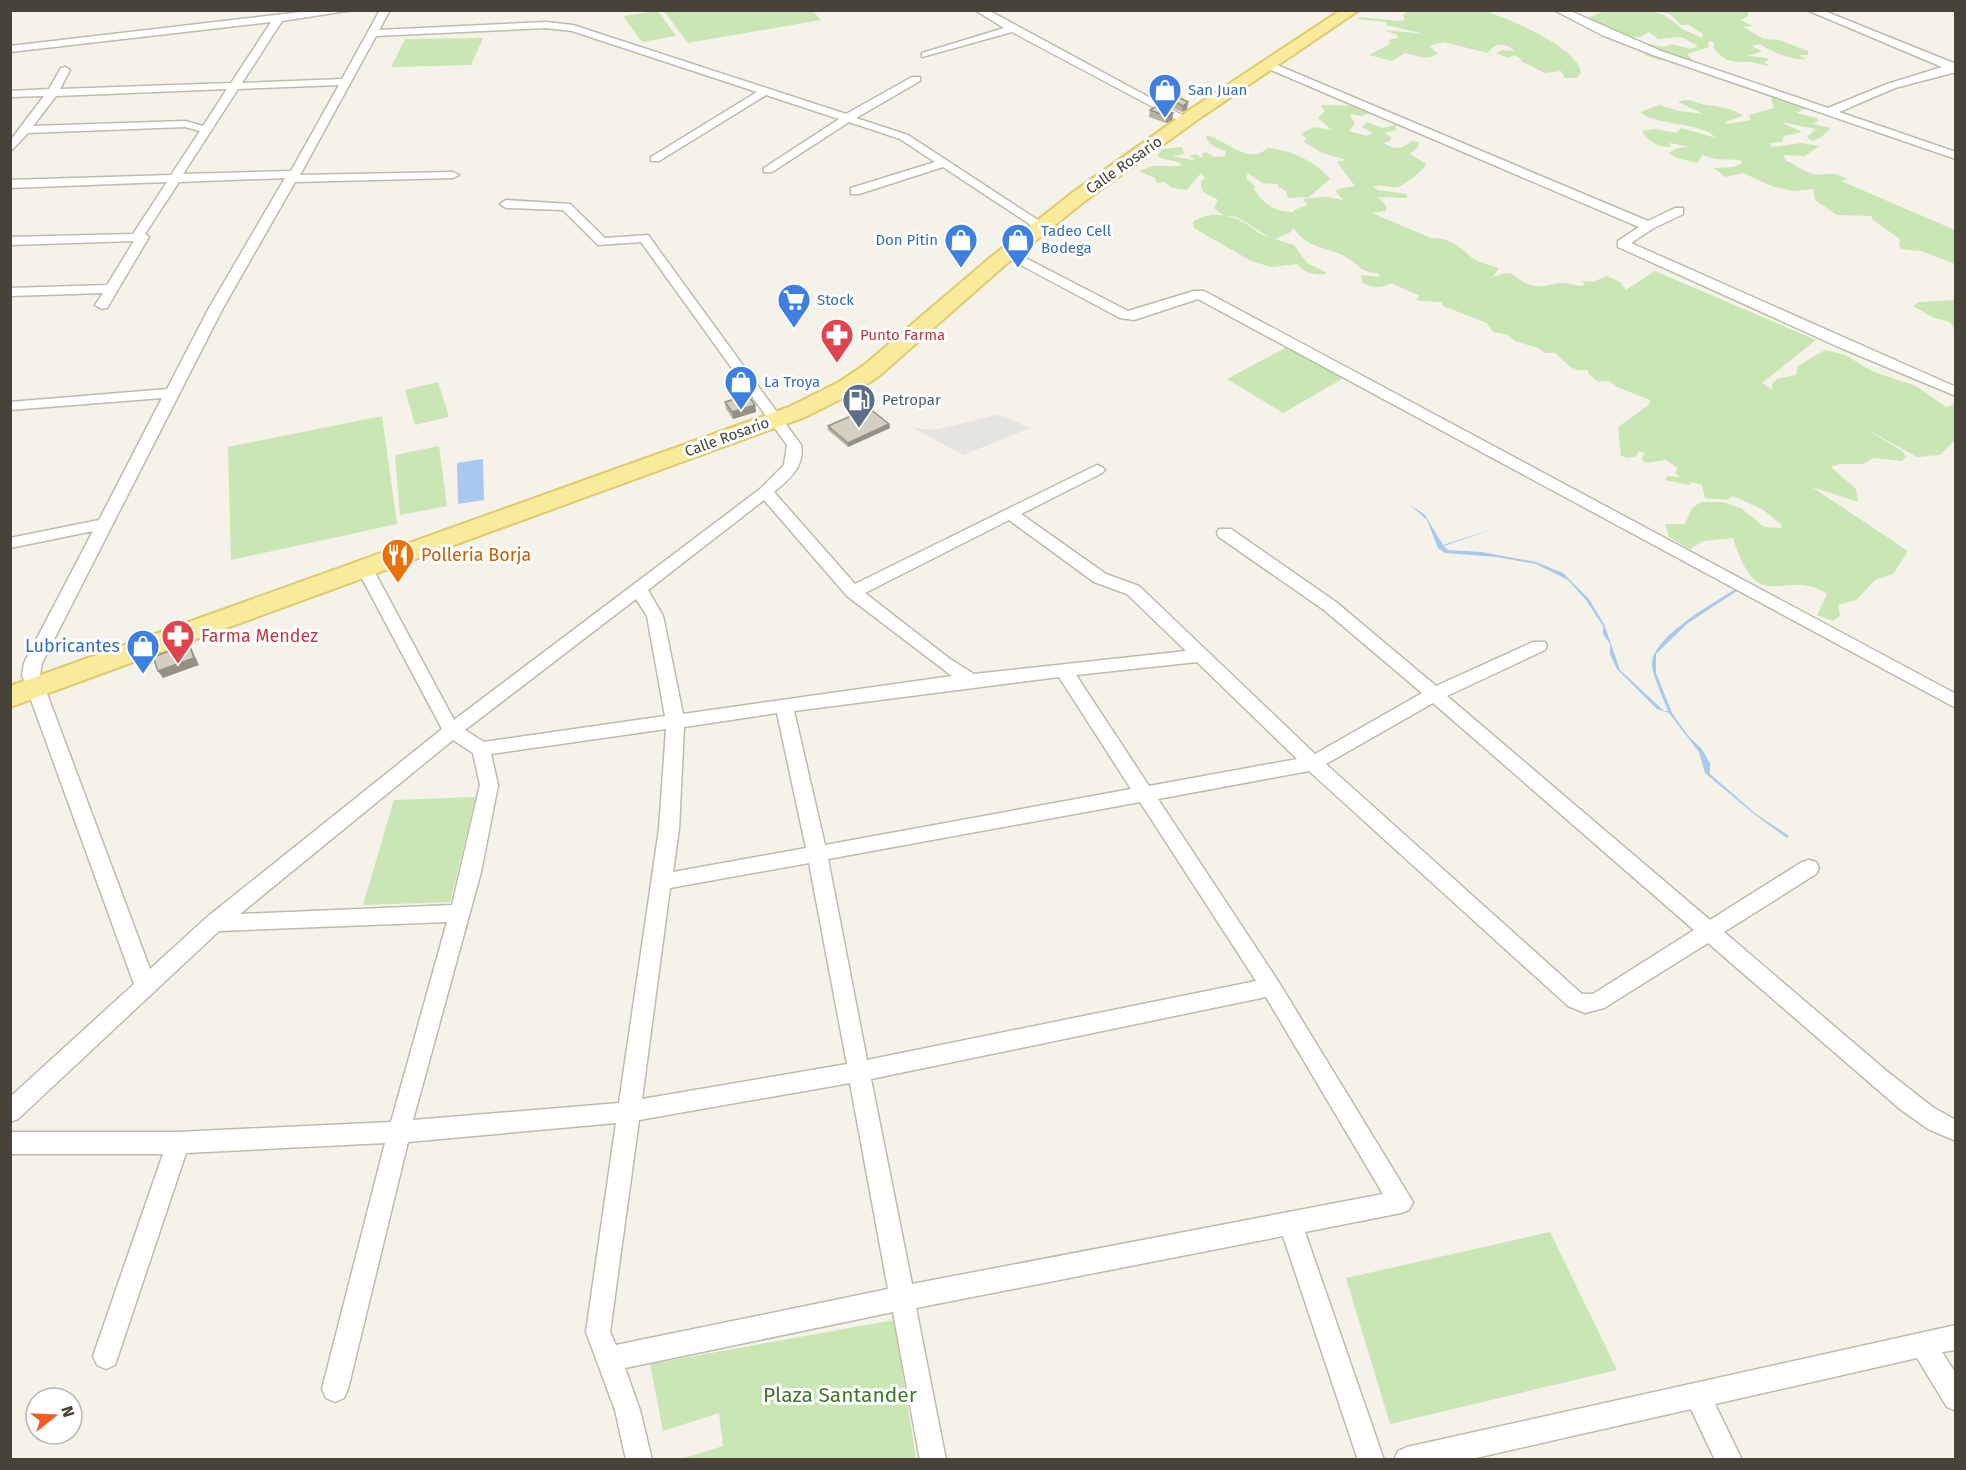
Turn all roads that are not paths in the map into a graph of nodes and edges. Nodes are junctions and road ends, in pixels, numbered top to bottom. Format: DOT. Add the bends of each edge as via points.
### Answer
graph roads {
  1 [pos="348,10"];
  2 [pos="385,10"];
  3 [pos="980,10"];
  4 [pos="1352,10"];
  5 [pos="1559,10"];
  6 [pos="1812,10"];
  7 [pos="278,19"];
  8 [pos="1014,28"];
  9 [pos="373,33"];
  10 [pos="10,49"];
  11 [pos="926,55"];
  12 [pos="1268,65"];
  13 [pos="1954,68"];
  14 [pos="65,70"];
  15 [pos="916,79"];
  16 [pos="347,82"];
  17 [pos="237,86"];
  18 [pos="764,92"];
  19 [pos="52,93"];
  20 [pos="10,94"];
  21 [pos="219,112"];
  22 [pos="1828,112"];
  23 [pos="848,118"];
  24 [pos="1187,121"];
  25 [pos="185,124"];
  26 [pos="24,130"];
  27 [pos="207,130"];
  28 [pos="10,149"];
  29 [pos="1956,156"];
  30 [pos="655,159"];
  31 [pos="945,163"];
  32 [pos="768,170"];
  33 [pos="453,175"];
  34 [pos="291,177"];
  35 [pos="174,179"];
  36 [pos="10,184"];
  37 [pos="855,191"];
  38 [pos="506,204"];
  39 [pos="1679,211"];
  40 [pos="1041,226"];
  41 [pos="1648,226"];
  42 [pos="136,237"];
  43 [pos="10,241"];
  44 [pos="1008,253"];
  45 [pos="112,289"];
  46 [pos="10,292"];
  47 [pos="102,305"];
  48 [pos="1956,392"];
  49 [pos="173,393"];
  50 [pos="10,406"];
  51 [pos="776,419"];
  52 [pos="1096,470"];
  53 [pos="765,492"];
  54 [pos="1010,514"];
  55 [pos="103,524"];
  56 [pos="1226,533"];
  57 [pos="10,543"];
  58 [pos="365,569"];
  59 [pos="639,589"];
  60 [pos="853,592"];
  61 [pos="1539,646"];
  62 [pos="1202,655"];
  63 [pos="944,663"];
  64 [pos="1064,671"];
  65 [pos="974,682"];
  66 [pos="937,685"];
  67 [pos="36,688"];
  68 [pos="1433,695"];
  69 [pos="10,697"];
  70 [pos="1956,702"];
  71 [pos="784,705"];
  72 [pos="675,720"];
  73 [pos="452,731"];
  74 [pos="481,749"];
  75 [pos="1312,763"];
  76 [pos="1144,794"];
  77 [pos="817,853"];
  78 [pos="1809,868"];
  79 [pos="662,882"];
  80 [pos="461,913"];
  81 [pos="214,923"];
  82 [pos="1709,931"];
  83 [pos="146,987"];
  84 [pos="1270,987"];
  85 [pos="859,1072"];
  86 [pos="10,1112"];
  87 [pos="628,1112"];
  88 [pos="1956,1131"];
  89 [pos="399,1132"];
  90 [pos="10,1143"];
  91 [pos="178,1143"];
  92 [pos="1290,1222"];
  93 [pos="903,1298"];
  94 [pos="1956,1337"];
  95 [pos="1923,1344"];
  96 [pos="106,1356"];
  97 [pos="608,1359"];
  98 [pos="335,1389"];
  99 [pos="1697,1393"];
  100 [pos="1956,1398"];
  101 [pos="1466,1454"];
  102 [pos="639,1460"];
  103 [pos="933,1460"];
  104 [pos="1371,1460"];
  105 [pos="1407,1460"];
  106 [pos="1729,1460"];
  1 -- 7 [label="street"];
  2 -- 9 [label="street"];
  3 -- 8 [label="street"];
  4 -- 12 [label="main road, Calle Rosario"];
  5 -- 22 [label="street" via="1657,53"];
  6 -- 13 [label="street"];
  7 -- 10 [label="street"];
  7 -- 17 [label="street"];
  8 -- 11 [label="street"];
  8 -- 24 [label="street"];
  9 -- 16 [label="street"];
  9 -- 18 [label="street" via="513,23 556,25"];
  12 -- 24 [label="main road, Calle Rosario"];
  12 -- 41 [label="street"];
  13 -- 22 [label="street" via="1891,86"];
  14 -- 19 [label="street"];
  15 -- 23 [label="street"];
  16 -- 17 [label="street"];
  16 -- 34 [label="street"];
  17 -- 19 [label="street"];
  17 -- 21 [label="street"];
  18 -- 23 [label="street"];
  18 -- 30 [label="street"];
  19 -- 20 [label="street"];
  19 -- 26 [label="street"];
  21 -- 25 [label="street"];
  21 -- 27 [label="street"];
  22 -- 29 [label="street"];
  23 -- 31 [label="street" via="904,137"];
  23 -- 32 [label="street"];
  24 -- 40 [label="main road, Calle Rosario"];
  25 -- 26 [label="street"];
  25 -- 27 [label="street"];
  26 -- 28 [label="street"];
  27 -- 35 [label="street"];
  31 -- 37 [label="street"];
  31 -- 40 [label="street"];
  33 -- 34 [label="street"];
  34 -- 35 [label="street"];
  34 -- 49 [label="street"];
  35 -- 36 [label="street"];
  35 -- 42 [label="street"];
  38 -- 51 [label="street" via="566,207 602,242 644,238"];
  39 -- 41 [label="street"];
  40 -- 44 [label="main road, Calle Rosario"];
  41 -- 48 [label="street" via="1622,244"];
  42 -- 43 [label="street"];
  42 -- 45 [label="street" via="144,237"];
  44 -- 51 [label="main road, Calle Rosario" via="866,375 819,402"];
  44 -- 70 [label="street" via="1125,315 1134,316 1199,294"];
  45 -- 46 [label="street"];
  45 -- 47 [label="street"];
  49 -- 50 [label="street"];
  49 -- 55 [label="street"];
  51 -- 53 [label="street" via="797,453 795,463"];
  51 -- 58 [label="main road, Calle Rosario"];
  52 -- 54 [label="street"];
  53 -- 59 [label="street"];
  53 -- 60 [label="street"];
  54 -- 60 [label="street"];
  54 -- 62 [label="street" via="1100,578 1134,590"];
  55 -- 57 [label="street"];
  55 -- 67 [label="street" via="33,663 31,675"];
  56 -- 68 [label="street" via="1330,606"];
  58 -- 67 [label="main road, Calle Rosario"];
  58 -- 73 [label="street"];
  59 -- 72 [label="street" via="655,616"];
  59 -- 73 [label="street"];
  60 -- 63 [label="street"];
  61 -- 68 [label="street"];
  62 -- 64 [label="street"];
  62 -- 75 [label="street"];
  63 -- 65 [label="street"];
  63 -- 66 [label="street" via="948,672"];
  64 -- 65 [label="street"];
  64 -- 76 [label="street"];
  65 -- 66 [label="street"];
  66 -- 71 [label="street"];
  67 -- 69 [label="main road, Calle Rosario"];
  67 -- 83 [label="street"];
  68 -- 75 [label="street"];
  68 -- 82 [label="street"];
  71 -- 72 [label="street"];
  71 -- 77 [label="street"];
  72 -- 74 [label="street"];
  72 -- 79 [label="street"];
  73 -- 74 [label="street"];
  73 -- 81 [label="street"];
  74 -- 80 [label="street" via="489,785"];
  75 -- 76 [label="street"];
  75 -- 82 [label="street" via="1575,1000 1585,1004 1597,1002"];
  76 -- 77 [label="street"];
  76 -- 84 [label="street"];
  77 -- 79 [label="street"];
  77 -- 85 [label="street"];
  78 -- 82 [label="street"];
  79 -- 87 [label="street"];
  80 -- 81 [label="street"];
  80 -- 89 [label="street"];
  81 -- 83 [label="street"];
  82 -- 88 [label="street" via="1912,1105"];
  83 -- 86 [label="street"];
  84 -- 85 [label="street"];
  84 -- 92 [label="street" via="1401,1202"];
  85 -- 87 [label="street"];
  85 -- 93 [label="street"];
  87 -- 89 [label="street"];
  87 -- 97 [label="street" via="598,1332"];
  89 -- 91 [label="street"];
  89 -- 98 [label="street"];
  90 -- 91 [label="street"];
  91 -- 96 [label="street"];
  92 -- 93 [label="street"];
  92 -- 104 [label="street"];
  93 -- 97 [label="street"];
  93 -- 103 [label="street"];
  94 -- 95 [label="street"];
  95 -- 99 [label="street"];
  95 -- 100 [label="street"];
  97 -- 102 [label="street" via="620,1381"];
  99 -- 101 [label="street"];
  99 -- 106 [label="street"];
  101 -- 105 [label="street"];
}
